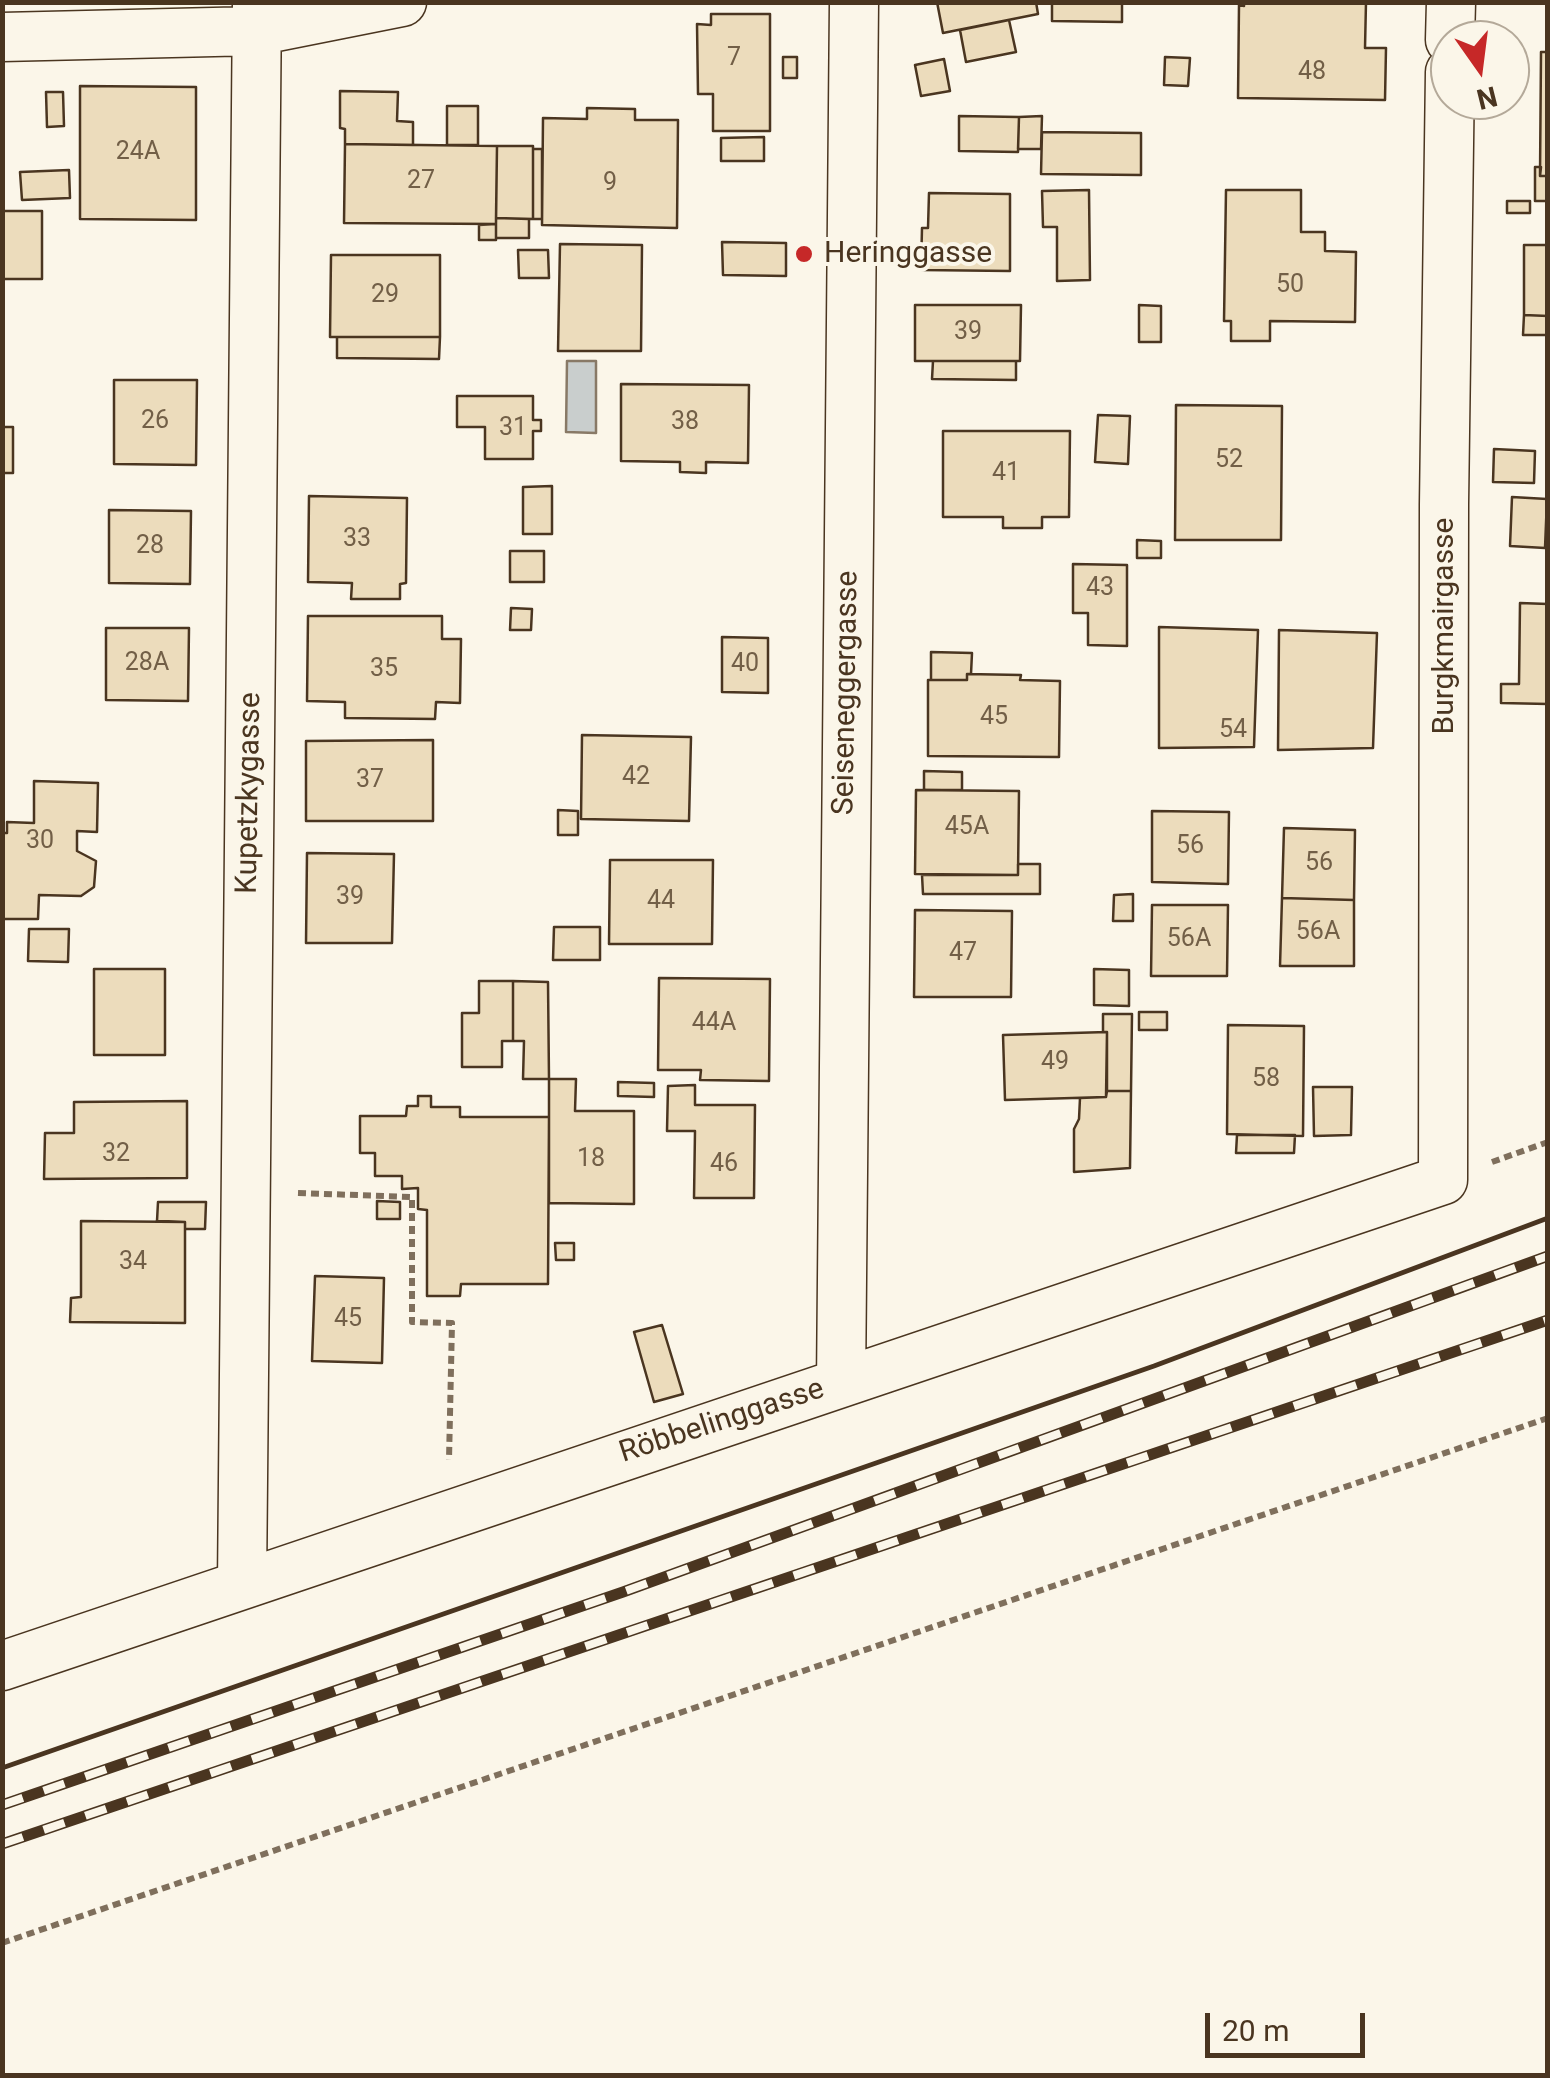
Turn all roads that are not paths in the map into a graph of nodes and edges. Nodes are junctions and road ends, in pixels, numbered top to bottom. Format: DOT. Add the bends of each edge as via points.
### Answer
graph roads {
  1 [pos="402,2"];
  2 [pos="854,2"];
  3 [pos="257,16"];
  4 [pos="2,37"];
  5 [pos="1449,120"];
  6 [pos="1442,1180"];
  7 [pos="840,1383"];
  8 [pos="242,1584"];
  9 [pos="2,1666"];
  1 -- 3 [label="street"];
  2 -- 7 [label="street, Seiseneggergasse"];
  3 -- 4 [label="street"];
  3 -- 8 [label="street, Kupetzkygasse"];
  5 -- 6 [label="street, Burgkmairgasse"];
  6 -- 7 [label="street, Röbbelinggasse"];
  7 -- 8 [label="street, Röbbelinggasse"];
  8 -- 9 [label="street, Röbbelinggasse"];
}
